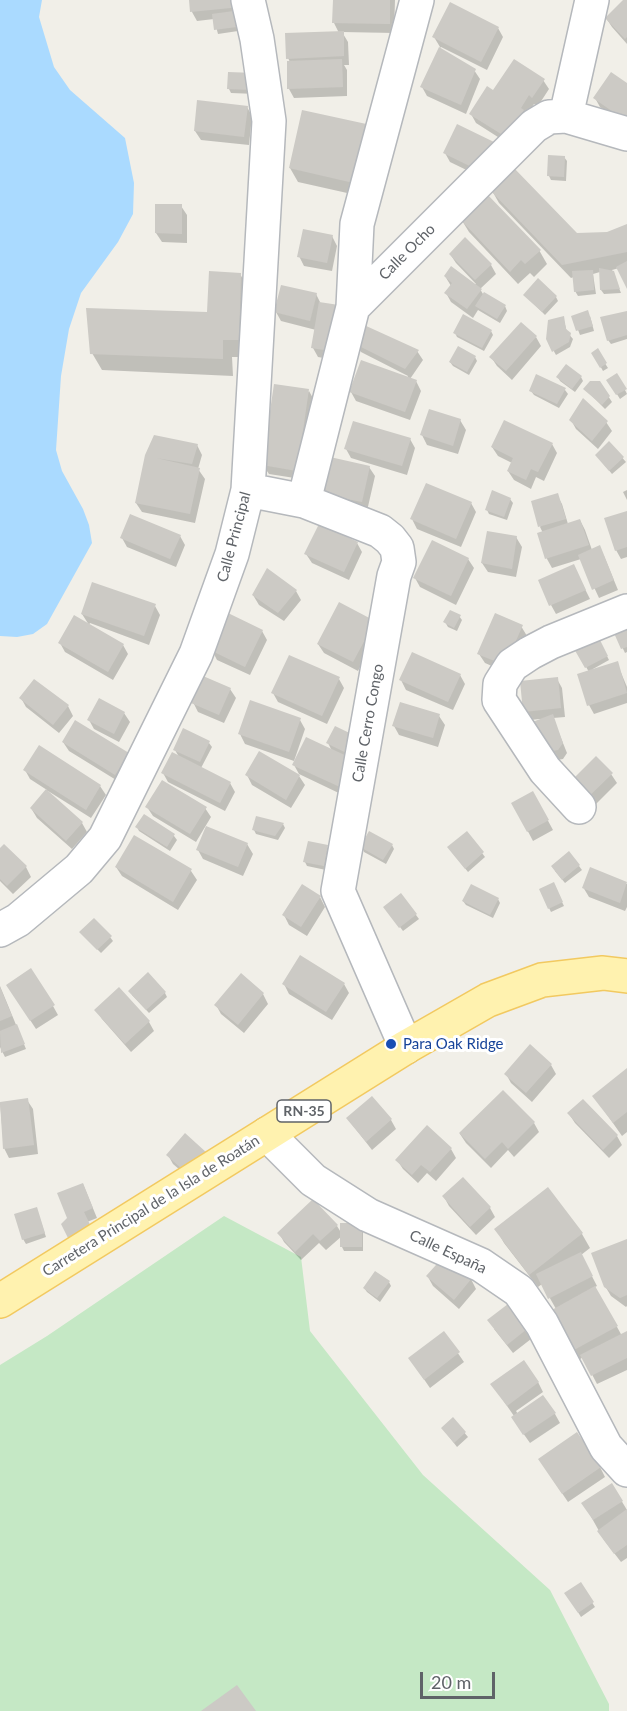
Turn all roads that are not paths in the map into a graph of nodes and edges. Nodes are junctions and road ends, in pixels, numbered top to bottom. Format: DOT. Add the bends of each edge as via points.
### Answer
graph roads {
  1 [pos="248,0"];
  2 [pos="417,0"];
  3 [pos="592,0"];
  4 [pos="566,116"];
  5 [pos="627,134"];
  6 [pos="353,307"];
  7 [pos="248,490"];
  8 [pos="304,501"];
  9 [pos="627,611"];
  10 [pos="579,807"];
  11 [pos="0,930"];
  12 [pos="627,976"];
  13 [pos="406,1047"];
  14 [pos="267,1134"];
  15 [pos="0,1301"];
  16 [pos="627,1470"];
  1 -- 7 [label="street, Calle Principal" via="269,121"];
  2 -- 6 [label="street" via="357,224"];
  3 -- 4 [label="street"];
  4 -- 5 [label="street"];
  4 -- 6 [label="street, Calle Ocho" via="549,117 534,126"];
  6 -- 8 [label="street"];
  7 -- 8 [label="street, Calle Cerro Congo"];
  7 -- 11 [label="street, Calle Principal" via="232,554 196,654 105,838 79,868 18,920"];
  8 -- 13 [label="street, Calle Cerro Congo" via="380,531 397,548 399,562 338,891"];
  9 -- 10 [label="street" via="530,653 512,664 500,684 499,700 545,770"];
  12 -- 13 [label="main road, Carretera Principal de la Isla de Roatán / RN-35" via="603,973 542,981 488,1000"];
  13 -- 14 [label="main road, Carretera Principal de la Isla de Roatán / RN-35"];
  14 -- 15 [label="main road, Carretera Principal de la Isla de Roatán / RN-35"];
  14 -- 16 [label="street, Calle España" via="313,1180 368,1215 481,1265 519,1291 542,1324 606,1447"];
}
